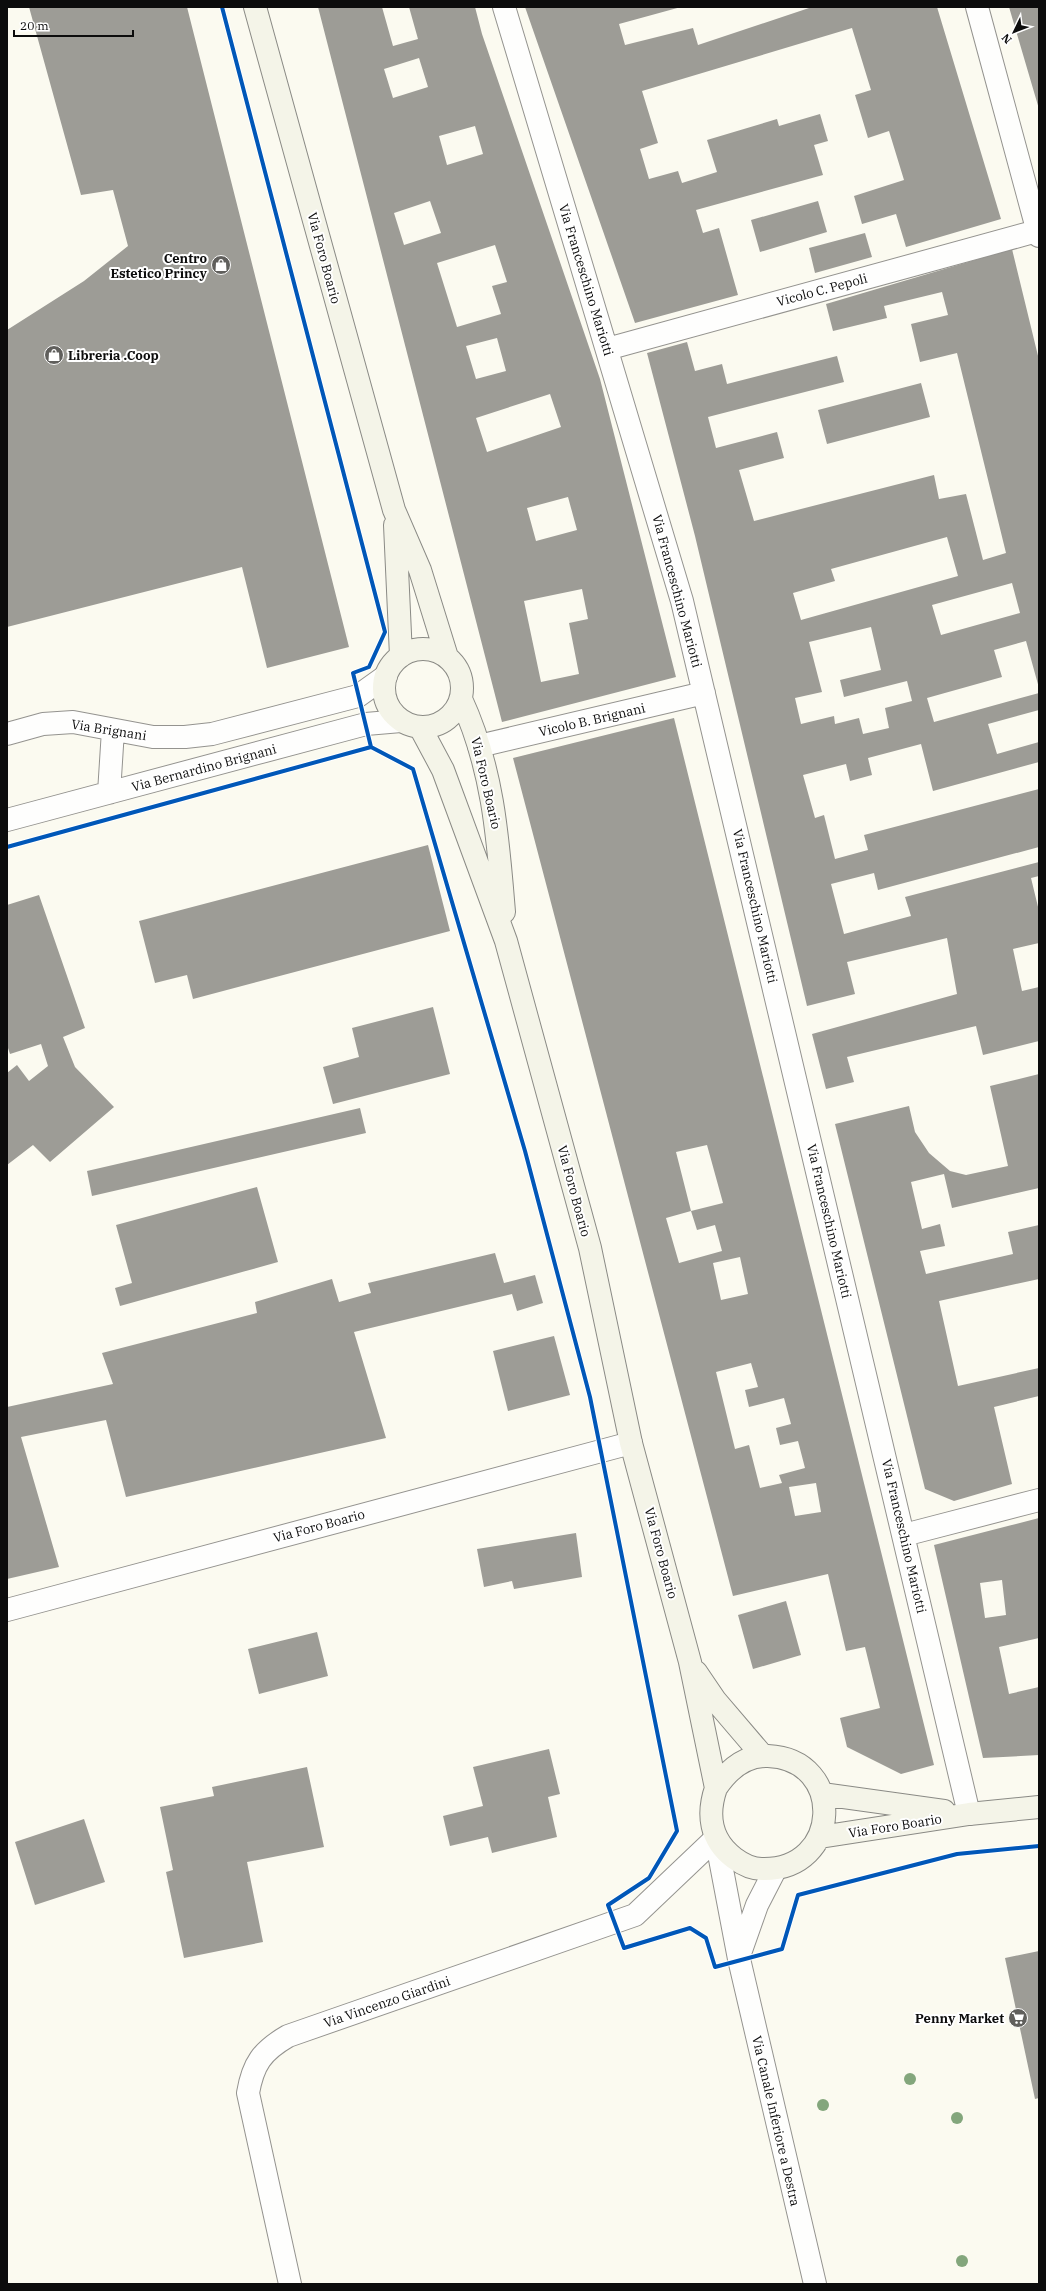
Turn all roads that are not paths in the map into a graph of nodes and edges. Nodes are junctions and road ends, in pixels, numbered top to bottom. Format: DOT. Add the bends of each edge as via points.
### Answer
graph roads {
  1 [pos="255,7"];
  2 [pos="504,7"];
  3 [pos="977,7"];
  4 [pos="1031,171"];
  5 [pos="1038,233"];
  6 [pos="607,349"];
  7 [pos="394,510"];
  8 [pos="401,656"];
  9 [pos="447,657"];
  10 [pos="386,676"];
  11 [pos="704,693"];
  12 [pos="461,699"];
  13 [pos="410,724"];
  14 [pos="113,730"];
  15 [pos="7,734"];
  16 [pos="212,734"];
  17 [pos="479,746"];
  18 [pos="220,763"];
  19 [pos="109,793"];
  20 [pos="7,820"];
  21 [pos="506,941"];
  22 [pos="631,1443"];
  23 [pos="1039,1500"];
  24 [pos="904,1535"];
  25 [pos="7,1610"];
  26 [pos="690,1662"];
  27 [pos="762,1756"];
  28 [pos="716,1788"];
  29 [pos="822,1794"];
  30 [pos="1039,1807"];
  31 [pos="969,1814"];
  32 [pos="820,1837"];
  33 [pos="716,1838"];
  34 [pos="776,1870"];
  35 [pos="739,1958"];
  36 [pos="290,2284"];
  37 [pos="815,2284"];
  1 -- 7 [label="street, Via Foro Boario"];
  2 -- 6 [label="street, Via Franceschino Mariotti"];
  3 -- 4 [label="street"];
  4 -- 5 [label="street"];
  5 -- 6 [label="street, Vicolo C. Pepoli"];
  6 -- 11 [label="street, Via Franceschino Mariotti" via="682,601"];
  7 -- 8 [label="street, Via Foro Boario"];
  7 -- 9 [label="street, Via Foro Boario" via="420,570"];
  8 -- 9 [label="street" via="412,650 425,649 437,651"];
  8 -- 10 [label="street" via="392,664"];
  9 -- 12 [label="street, Via Foro Boario" via="461,676"];
  10 -- 13 [label="street, Via Foro Boario" via="386,701 392,712"];
  10 -- 16 [label="street, Via Brignani" via="358,696"];
  11 -- 17 [label="street, Vicolo B. Brignani"];
  11 -- 24 [label="street, Via Franceschino Mariotti"];
  12 -- 13 [label="street, Via Foro Boario" via="449,719 438,725"];
  12 -- 17 [label="street, Via Foro Boario"];
  13 -- 18 [label="street, Via Bernardino Brignani" via="366,724"];
  13 -- 21 [label="street, Via Foro Boario" via="443,770"];
  14 -- 15 [label="street, Via Brignani" via="73,722 43,724"];
  14 -- 16 [label="street, Via Brignani" via="153,737 185,738"];
  14 -- 19 [label="street"];
  16 -- 18 [label="street"];
  17 -- 21 [label="street, Via Foro Boario" via="497,821"];
  18 -- 19 [label="street, Via Bernardino Brignani"];
  19 -- 20 [label="street, Via Bernardino Brignani"];
  21 -- 22 [label="street, Via Foro Boario" via="590,1248"];
  22 -- 25 [label="street, Via Foro Boario"];
  22 -- 26 [label="street, Via Foro Boario"];
  23 -- 24 [label="street"];
  24 -- 31 [label="street, Via Franceschino Mariotti"];
  26 -- 27 [label="street, Via Foro Boario" via="715,1700"];
  26 -- 28 [label="street, Via Foro Boario"];
  27 -- 28 [label="street, Via Foro Boario" via="747,1759 734,1766"];
  27 -- 29 [label="street, Via Foro Boario" via="787,1758 807,1770"];
  28 -- 33 [label="street, Via Foro Boario" via="710,1812"];
  29 -- 31 [label="street, Via Foro Boario"];
  29 -- 32 [label="street, Via Foro Boario" via="825,1819"];
  30 -- 31 [label="street, Via Foro Boario"];
  31 -- 32 [label="street, Via Foro Boario"];
  32 -- 34 [label="street, Via Foro Boario" via="804,1858"];
  33 -- 34 [label="street, Via Foro Boario" via="727,1853 742,1864 758,1869"];
  33 -- 35 [label="street, Via Canale Inferiore a Destra"];
  33 -- 36 [label="street, Via Vincenzo Giardini" via="635,1915 288,2036 272,2045 251,2075 248,2093"];
  34 -- 35 [label="street" via="757,1905"];
  35 -- 37 [label="street, Via Canale Inferiore a Destra"];
}
